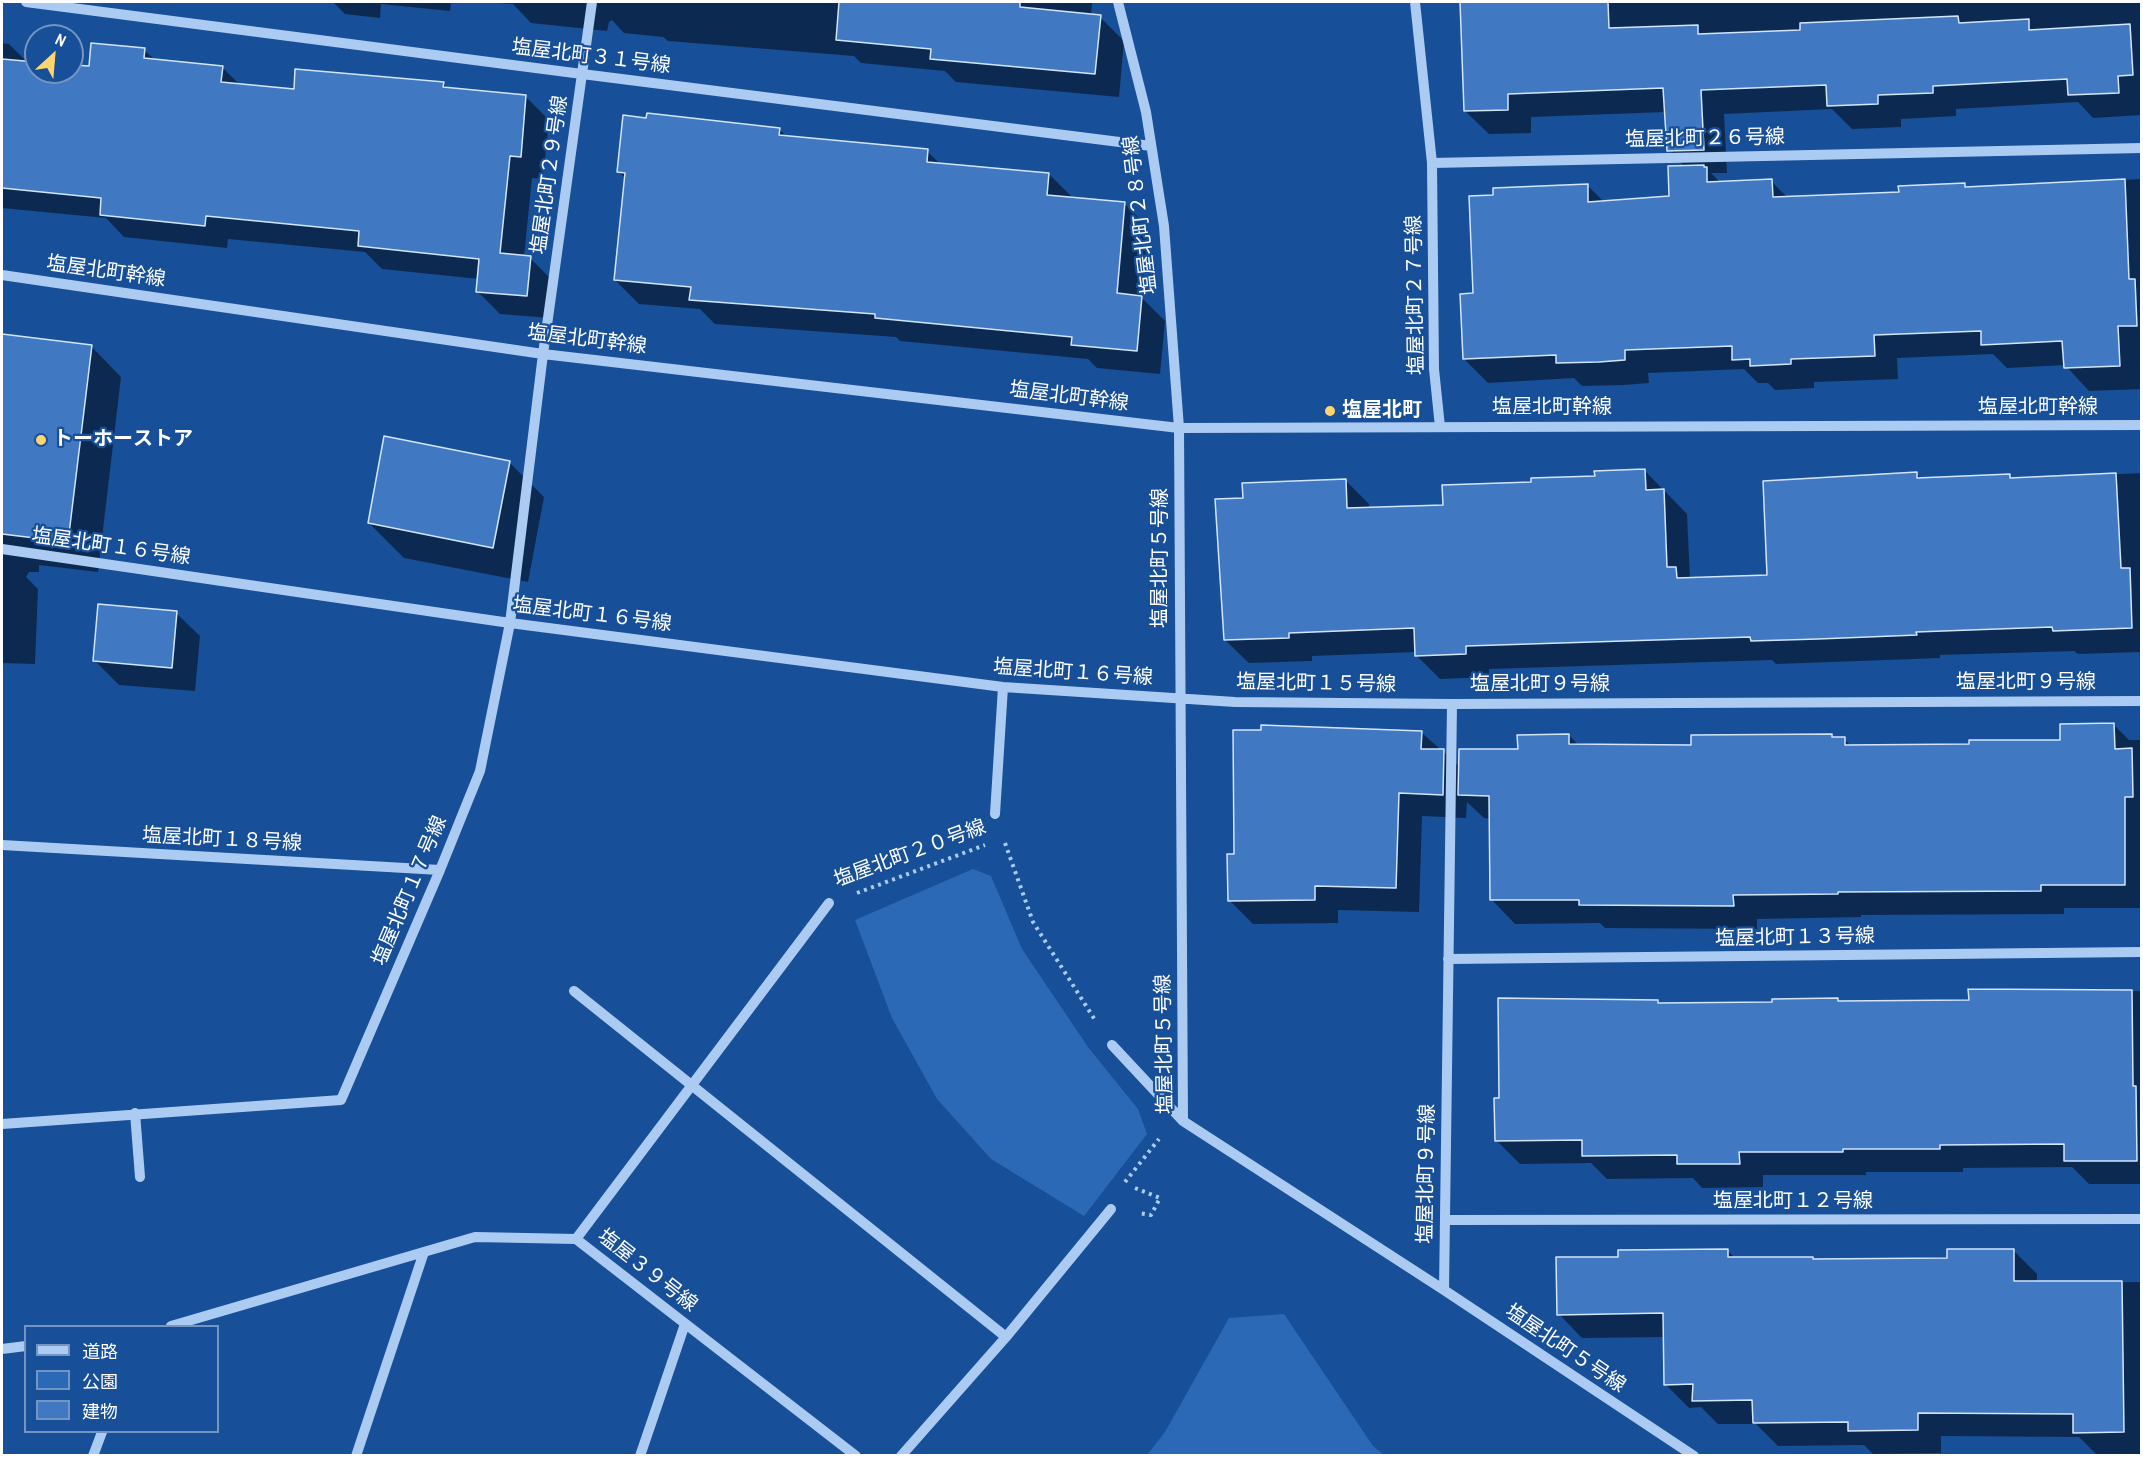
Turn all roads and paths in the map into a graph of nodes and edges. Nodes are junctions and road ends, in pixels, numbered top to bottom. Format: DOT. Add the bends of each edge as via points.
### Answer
graph roads {
  1 [pos="26,2"];
  2 [pos="592,2"];
  3 [pos="1118,2"];
  4 [pos="1415,2"];
  5 [pos="582,74"];
  6 [pos="1151,146"];
  7 [pos="2142,148"];
  8 [pos="1432,163"];
  9 [pos="2,275"];
  10 [pos="543,354"];
  11 [pos="2142,425"];
  12 [pos="1440,427"];
  13 [pos="1179,428"];
  14 [pos="2,549"];
  15 [pos="510,623"];
  16 [pos="1003,687"];
  17 [pos="1179,699"];
  18 [pos="2142,701"];
  19 [pos="1452,704"];
  20 [pos="995,814"];
  21 [pos="1003,838"];
  22 [pos="2,845"];
  23 [pos="440,870"];
  24 [pos="829,903"];
  25 [pos="2142,952"];
  26 [pos="1448,959"];
  27 [pos="574,991"];
  28 [pos="1112,1045"];
  29 [pos="692,1085"];
  30 [pos="135,1113"];
  31 [pos="1180,1118"];
  32 [pos="2,1124"];
  33 [pos="140,1177"];
  34 [pos="1111,1209"];
  35 [pos="1445,1220"];
  36 [pos="2142,1220"];
  37 [pos="576,1239"];
  38 [pos="424,1252"];
  39 [pos="1444,1290"];
  40 [pos="685,1324"];
  41 [pos="174,1325"];
  42 [pos="1006,1337"];
  43 [pos="24,1346"];
  44 [pos="2,1349"];
  45 [pos="101,1433"];
  46 [pos="93,1455"];
  47 [pos="356,1455"];
  48 [pos="640,1455"];
  49 [pos="856,1455"];
  50 [pos="901,1455"];
  51 [pos="1694,1455"];
  1 -- 5 [label="street, 塩屋北町３１号線"];
  2 -- 5 [label="street, 塩屋北町２９号線"];
  3 -- 6 [label="street, 塩屋北町２８号線"];
  4 -- 8 [label="street"];
  5 -- 6 [label="street, 塩屋北町３１号線"];
  5 -- 10 [label="street, 塩屋北町２９号線"];
  6 -- 13 [label="street, 塩屋北町２８号線" via="1164,226"];
  7 -- 8 [label="street, 塩屋北町２６号線"];
  8 -- 12 [label="street, 塩屋北町２７号線" via="1434,369"];
  9 -- 10 [label="street, 塩屋北町幹線"];
  10 -- 13 [label="street, 塩屋北町幹線"];
  10 -- 15 [label="street, 塩屋北町１７号線"];
  11 -- 12 [label="street, 塩屋北町幹線"];
  12 -- 13 [label="street, 塩屋北町幹線"];
  13 -- 17 [label="street, 塩屋北町５号線"];
  14 -- 15 [label="street, 塩屋北町１６号線"];
  15 -- 16 [label="street, 塩屋北町１６号線"];
  15 -- 23 [label="street, 塩屋北町１７号線" via="480,771"];
  16 -- 17 [label="street, 塩屋北町１６号線"];
  16 -- 20 [label="street, 塩屋北町２０号線"];
  17 -- 19 [label="street, 塩屋北町１５号線"];
  17 -- 31 [label="street, 塩屋北町５号線"];
  18 -- 19 [label="street, 塩屋北町９号線"];
  19 -- 26 [label="street, 塩屋北町９号線"];
  20 -- 21 [label="path, 塩屋北町２０号線"];
  21 -- 24 [label="path, 塩屋北町２０号線"];
  21 -- 28 [label="path, 塩屋北町２０号線" via="1033,922"];
  22 -- 23 [label="street, 塩屋北町１８号線"];
  23 -- 30 [label="street, 塩屋北町１７号線" via="341,1100"];
  24 -- 29 [label="street"];
  25 -- 26 [label="street, 塩屋北町１３号線"];
  26 -- 35 [label="street, 塩屋北町９号線"];
  27 -- 29 [label="street"];
  28 -- 31 [label="street"];
  29 -- 37 [label="street"];
  29 -- 42 [label="street"];
  30 -- 32 [label="street, 塩屋北町１７号線"];
  30 -- 33 [label="street"];
  31 -- 34 [label="path" via="1124,1184 1160,1198 1150,1215"];
  31 -- 39 [label="street, 塩屋北町５号線"];
  34 -- 42 [label="street"];
  35 -- 36 [label="street, 塩屋北町１２号線"];
  35 -- 39 [label="street, 塩屋北町９号線"];
  37 -- 38 [label="street, 塩屋３９号線" via="475,1237"];
  37 -- 40 [label="street, 塩屋３９号線"];
  38 -- 41 [label="street, 塩屋３９号線"];
  38 -- 47 [label="street"];
  39 -- 51 [label="street, 塩屋北町５号線"];
  40 -- 48 [label="street"];
  40 -- 49 [label="street, 塩屋３９号線"];
  42 -- 50 [label="street"];
  43 -- 44 [label="street"];
  45 -- 46 [label="street"];
}
